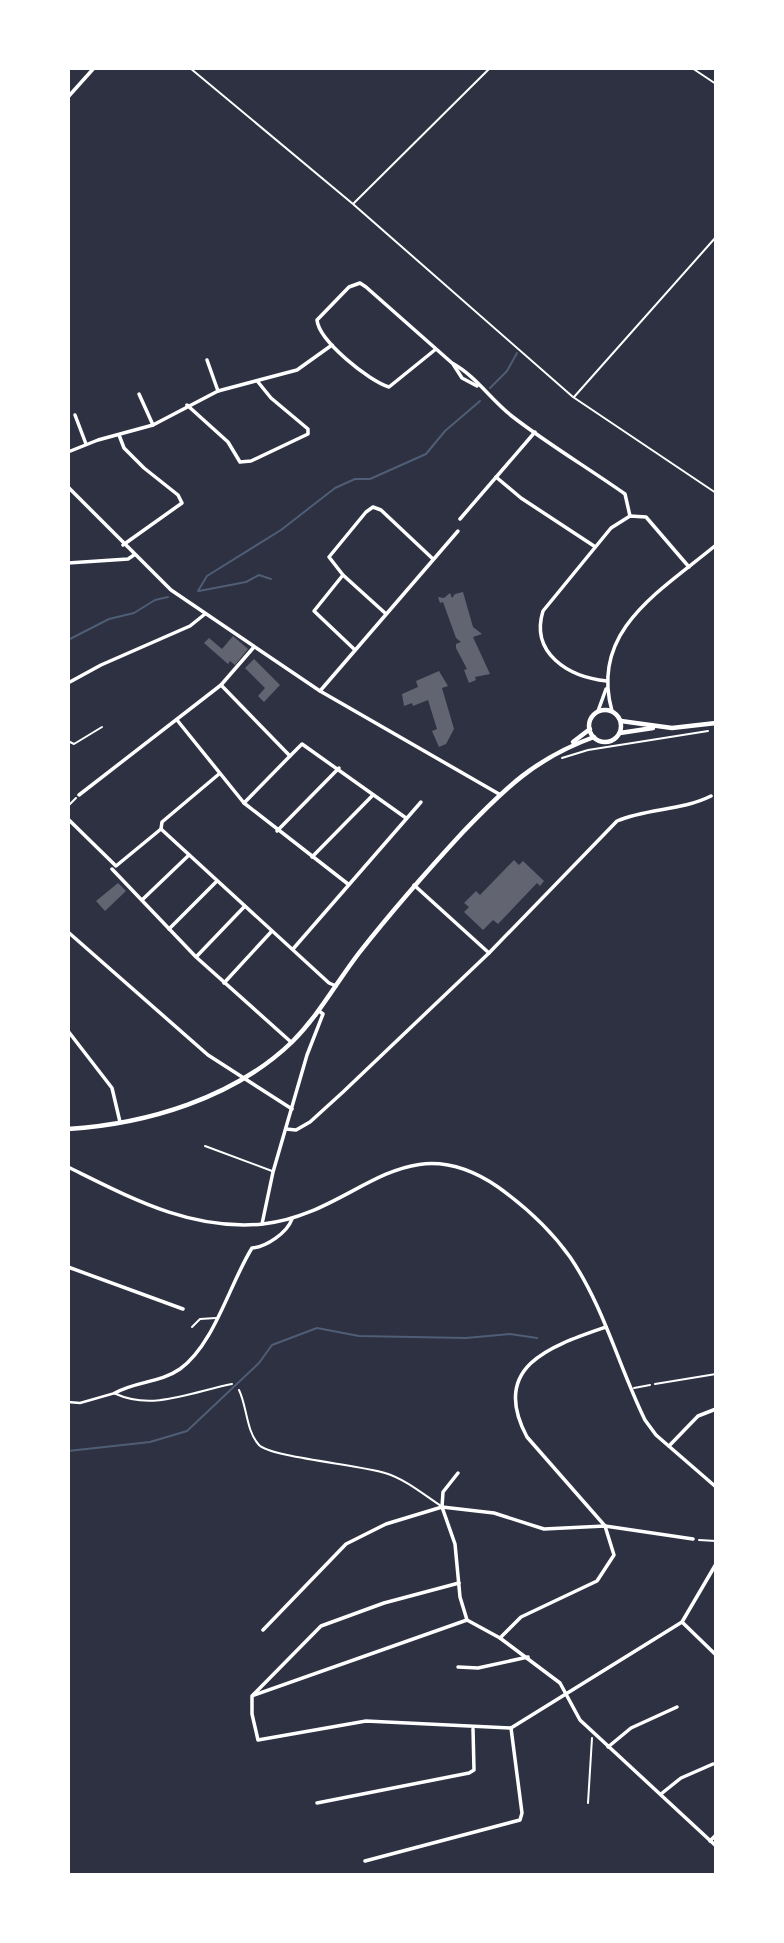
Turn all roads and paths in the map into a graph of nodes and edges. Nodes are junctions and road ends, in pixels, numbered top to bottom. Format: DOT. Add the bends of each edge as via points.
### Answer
graph roads {
  1 [pos="94,68"];
  2 [pos="190,68"];
  3 [pos="490,68"];
  4 [pos="692,68"];
  5 [pos="716,84"];
  6 [pos="68,97"];
  7 [pos="353,204"];
  8 [pos="716,237"];
  9 [pos="332,345"];
  10 [pos="436,349"];
  11 [pos="206,360"];
  12 [pos="452,363"];
  13 [pos="258,382"];
  14 [pos="479,387"];
  15 [pos="218,391"];
  16 [pos="139,394"];
  17 [pos="573,397"];
  18 [pos="187,405"];
  19 [pos="75,415"];
  20 [pos="153,425"];
  21 [pos="535,432"];
  22 [pos="119,435"];
  23 [pos="86,444"];
  24 [pos="68,452"];
  25 [pos="496,477"];
  26 [pos="68,487"];
  27 [pos="716,493"];
  28 [pos="630,516"];
  29 [pos="460,519"];
  30 [pos="458,531"];
  31 [pos="122,545"];
  32 [pos="716,545"];
  33 [pos="595,547"];
  34 [pos="134,555"];
  35 [pos="433,558"];
  36 [pos="68,564"];
  37 [pos="689,567"];
  38 [pos="344,575"];
  39 [pos="385,613"];
  40 [pos="205,614"];
  41 [pos="254,647"];
  42 [pos="354,649"];
  43 [pos="607,681"];
  44 [pos="68,683"];
  45 [pos="221,685"];
  46 [pos="606,689"];
  47 [pos="320,691"];
  48 [pos="598,711"];
  49 [pos="612,711"];
  50 [pos="177,720"];
  51 [pos="621,721"];
  52 [pos="716,723"];
  53 [pos="102,727"];
  54 [pos="656,727"];
  55 [pos="590,729"];
  56 [pos="716,729"];
  57 [pos="619,733"];
  58 [pos="594,737"];
  59 [pos="68,741"];
  60 [pos="573,743"];
  61 [pos="290,756"];
  62 [pos="560,758"];
  63 [pos="339,768"];
  64 [pos="219,774"];
  65 [pos="373,794"];
  66 [pos="499,794"];
  67 [pos="79,795"];
  68 [pos="710,796"];
  69 [pos="421,802"];
  70 [pos="244,803"];
  71 [pos="68,806"];
  72 [pos="406,818"];
  73 [pos="68,819"];
  74 [pos="161,829"];
  75 [pos="277,831"];
  76 [pos="189,855"];
  77 [pos="312,857"];
  78 [pos="112,869"];
  79 [pos="217,881"];
  80 [pos="348,884"];
  81 [pos="414,885"];
  82 [pos="142,900"];
  83 [pos="244,907"];
  84 [pos="169,929"];
  85 [pos="68,932"];
  86 [pos="271,932"];
  87 [pos="293,949"];
  88 [pos="489,953"];
  89 [pos="197,957"];
  90 [pos="224,983"];
  91 [pos="336,986"];
  92 [pos="319,1011"];
  93 [pos="68,1031"];
  94 [pos="291,1042"];
  95 [pos="245,1077"];
  96 [pos="292,1109"];
  97 [pos="120,1122"];
  98 [pos="68,1129"];
  99 [pos="286,1129"];
  100 [pos="205,1146"];
  101 [pos="68,1167"];
  102 [pos="273,1172"];
  103 [pos="292,1219"];
  104 [pos="262,1224"];
  105 [pos="68,1267"];
  106 [pos="183,1309"];
  107 [pos="216,1318"];
  108 [pos="192,1327"];
  109 [pos="606,1327"];
  110 [pos="716,1374"];
  111 [pos="232,1384"];
  112 [pos="650,1385"];
  113 [pos="631,1389"];
  114 [pos="239,1390"];
  115 [pos="115,1393"];
  116 [pos="68,1402"];
  117 [pos="716,1409"];
  118 [pos="669,1446"];
  119 [pos="458,1473"];
  120 [pos="716,1487"];
  121 [pos="442,1507"];
  122 [pos="605,1526"];
  123 [pos="693,1539"];
  124 [pos="716,1541"];
  125 [pos="716,1564"];
  126 [pos="458,1583"];
  127 [pos="467,1620"];
  128 [pos="682,1622"];
  129 [pos="263,1630"];
  130 [pos="500,1639"];
  131 [pos="716,1655"];
  132 [pos="528,1657"];
  133 [pos="458,1667"];
  134 [pos="569,1695"];
  135 [pos="253,1696"];
  136 [pos="677,1707"];
  137 [pos="511,1728"];
  138 [pos="473,1729"];
  139 [pos="593,1733"];
  140 [pos="608,1747"];
  141 [pos="713,1764"];
  142 [pos="661,1794"];
  143 [pos="317,1803"];
  144 [pos="588,1803"];
  145 [pos="716,1835"];
  146 [pos="710,1841"];
  147 [pos="716,1846"];
  148 [pos="365,1861"];
  1 -- 6 [label="street"];
  2 -- 7 [label="path"];
  3 -- 7 [label="path"];
  4 -- 5 [label="path"];
  7 -- 17 [label="path"];
  8 -- 17 [label="path"];
  9 -- 10 [label="street" via="376,383 389,387"];
  9 -- 10 [label="street" via="318,329 317,320 355,283 366,287"];
  9 -- 13 [label="street" via="297,370"];
  10 -- 12 [label="street"];
  11 -- 15 [label="street"];
  12 -- 14 [label="street" via="468,372"];
  12 -- 14 [label="street" via="462,378"];
  13 -- 15 [label="street"];
  13 -- 18 [label="street" via="308,434 244,463"];
  14 -- 21 [label="street"];
  15 -- 18 [label="street"];
  16 -- 20 [label="street"];
  17 -- 27 [label="path"];
  18 -- 20 [label="street"];
  19 -- 23 [label="street"];
  20 -- 22 [label="street"];
  21 -- 25 [label="street"];
  21 -- 28 [label="street" via="625,494"];
  22 -- 23 [label="street"];
  22 -- 31 [label="street" via="124,448 182,503"];
  23 -- 24 [label="street"];
  25 -- 29 [label="street"];
  25 -- 33 [label="street"];
  26 -- 31 [label="street"];
  28 -- 33 [label="street" via="611,528"];
  28 -- 37 [label="street" via="646,517"];
  30 -- 35 [label="street"];
  31 -- 34 [label="street"];
  32 -- 37 [label="street"];
  33 -- 43 [label="street" via="543,611 538,626 540,640 551,657 571,670"];
  34 -- 36 [label="street"];
  34 -- 40 [label="street"];
  35 -- 38 [label="street" via="373,507 329,557"];
  35 -- 39 [label="street"];
  37 -- 43 [label="street" via="631,617 614,646"];
  38 -- 39 [label="street"];
  38 -- 42 [label="street" via="314,611"];
  39 -- 42 [label="street"];
  40 -- 41 [label="street"];
  40 -- 44 [label="street" via="200,621"];
  41 -- 45 [label="street"];
  41 -- 47 [label="street"];
  42 -- 47 [label="street"];
  43 -- 46 [label="street"];
  45 -- 50 [label="street"];
  45 -- 61 [label="street"];
  46 -- 48 [label="street"];
  46 -- 49 [label="street"];
  47 -- 66 [label="street"];
  48 -- 49 [label="street"];
  48 -- 55 [label="street" via="590,720"];
  49 -- 51 [label="street"];
  50 -- 64 [label="street"];
  50 -- 67 [label="street"];
  51 -- 54 [label="street"];
  51 -- 57 [label="street"];
  52 -- 54 [label="street"];
  53 -- 59 [label="path" via="74,744"];
  54 -- 57 [label="street"];
  55 -- 58 [label="street"];
  55 -- 60 [label="street"];
  56 -- 62 [label="path"];
  57 -- 58 [label="street" via="607,741"];
  58 -- 60 [label="street"];
  60 -- 66 [label="street" via="543,759"];
  61 -- 63 [label="street" via="300,742"];
  61 -- 70 [label="street"];
  63 -- 65 [label="street"];
  63 -- 75 [label="street"];
  64 -- 70 [label="street"];
  64 -- 74 [label="street" via="162,822"];
  65 -- 72 [label="street"];
  65 -- 77 [label="street"];
  66 -- 81 [label="street"];
  67 -- 71 [label="path"];
  68 -- 88 [label="street" via="694,805 637,813 617,821"];
  69 -- 72 [label="street"];
  70 -- 75 [label="street"];
  72 -- 80 [label="street"];
  73 -- 74 [label="street" via="116,866"];
  74 -- 76 [label="street"];
  75 -- 77 [label="street"];
  76 -- 79 [label="street"];
  76 -- 82 [label="street"];
  77 -- 80 [label="street"];
  78 -- 82 [label="street"];
  79 -- 83 [label="street"];
  79 -- 84 [label="street"];
  80 -- 87 [label="street"];
  81 -- 88 [label="street"];
  81 -- 91 [label="street"];
  82 -- 84 [label="street"];
  83 -- 86 [label="street"];
  83 -- 89 [label="street"];
  84 -- 89 [label="street"];
  85 -- 95 [label="street" via="175,1028"];
  86 -- 87 [label="street"];
  86 -- 90 [label="street"];
  87 -- 91 [label="street"];
  88 -- 99 [label="street" via="310,1122 296,1130"];
  89 -- 90 [label="street"];
  90 -- 94 [label="street"];
  91 -- 92 [label="street"];
  92 -- 94 [label="street"];
  92 -- 96 [label="street" via="323,1014"];
  93 -- 97 [label="street" via="113,1088"];
  94 -- 95 [label="street"];
  95 -- 96 [label="street"];
  95 -- 97 [label="street" via="188,1104"];
  96 -- 99 [label="street"];
  97 -- 98 [label="street"];
  99 -- 102 [label="street"];
  100 -- 102 [label="lane"];
  101 -- 104 [label="street" via="173,1215 216,1224"];
  102 -- 104 [label="street"];
  103 -- 104 [label="street"];
  103 -- 107 [label="street" via="265,1247 252,1248"];
  103 -- 109 [label="street" via="417,1162 455,1164 485,1178 548,1229 583,1277"];
  105 -- 106 [label="street"];
  107 -- 108 [label="lane" via="200,1319"];
  107 -- 115 [label="street" via="197,1351 180,1369"];
  109 -- 113 [label="street"];
  109 -- 122 [label="street" via="556,1344 538,1356 522,1370 516,1398 527,1437"];
  110 -- 112 [label="path"];
  111 -- 115 [label="lane" via="165,1399"];
  112 -- 113 [label="lane"];
  113 -- 118 [label="street" via="645,1420"];
  114 -- 121 [label="lane" via="259,1446 272,1453 349,1463 388,1474"];
  115 -- 116 [label="street"];
  117 -- 118 [label="street" via="698,1416"];
  118 -- 120 [label="street"];
  119 -- 121 [label="street" via="443,1492"];
  121 -- 122 [label="street" via="494,1513 544,1529"];
  121 -- 126 [label="street" via="455,1544"];
  121 -- 129 [label="street" via="386,1524 346,1544"];
  122 -- 123 [label="street"];
  122 -- 130 [label="street" via="614,1555 597,1581 521,1617"];
  123 -- 124 [label="path"];
  125 -- 128 [label="street"];
  126 -- 127 [label="street"];
  126 -- 135 [label="street" via="321,1626"];
  127 -- 130 [label="street"];
  127 -- 135 [label="street"];
  128 -- 131 [label="street"];
  128 -- 134 [label="street"];
  130 -- 132 [label="street"];
  132 -- 133 [label="street" via="478,1668"];
  132 -- 134 [label="street"];
  134 -- 137 [label="street"];
  134 -- 139 [label="street" via="580,1720"];
  135 -- 138 [label="street" via="258,1740 366,1721"];
  136 -- 140 [label="street" via="631,1728"];
  137 -- 138 [label="street"];
  137 -- 148 [label="street" via="522,1814 518,1822"];
  138 -- 143 [label="street" via="474,1770 469,1773"];
  139 -- 140 [label="street"];
  139 -- 144 [label="path"];
  140 -- 142 [label="street"];
  141 -- 142 [label="street" via="681,1778"];
  142 -- 146 [label="street"];
  145 -- 146 [label="street"];
  146 -- 147 [label="street"];
}
